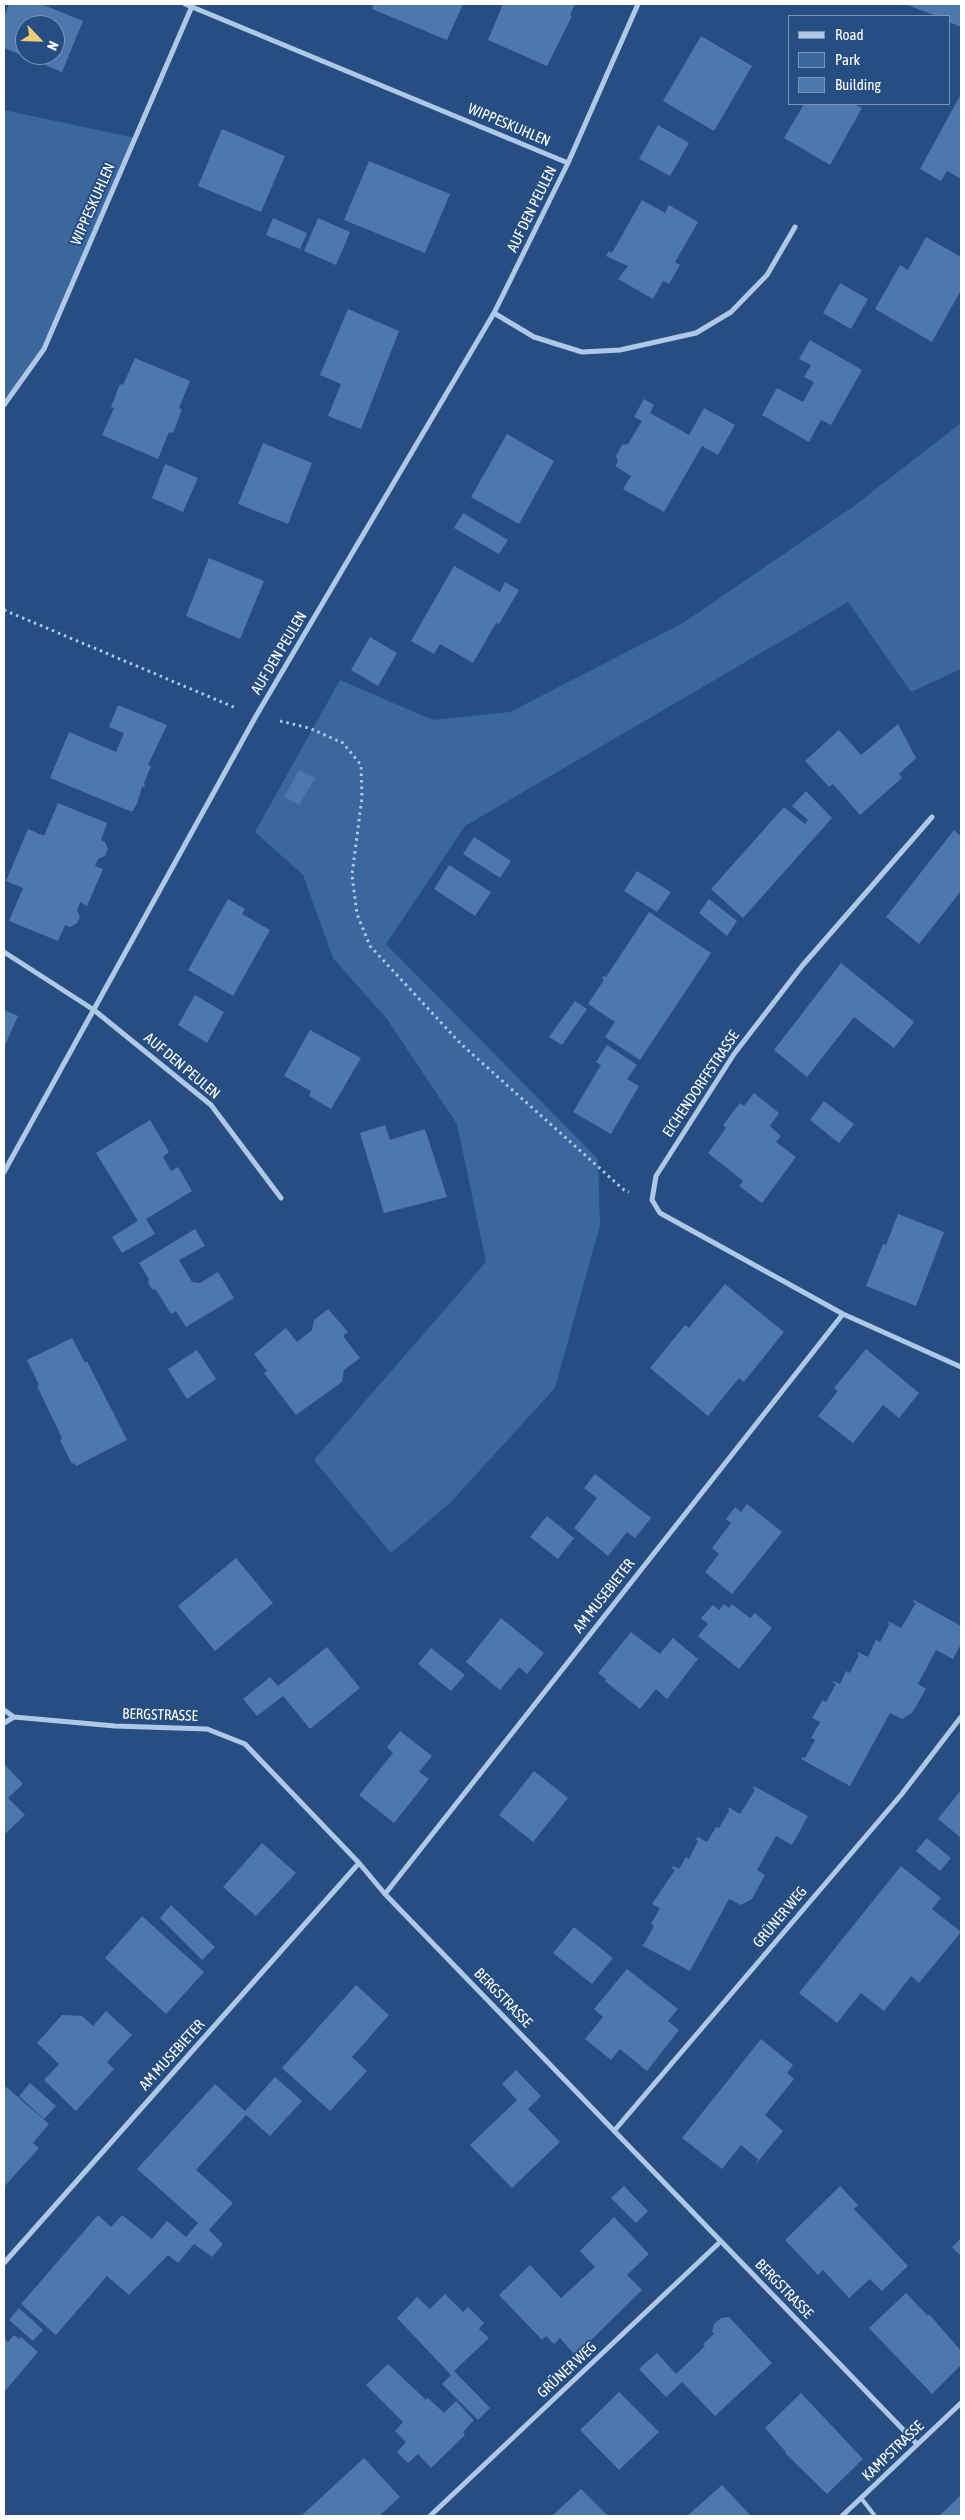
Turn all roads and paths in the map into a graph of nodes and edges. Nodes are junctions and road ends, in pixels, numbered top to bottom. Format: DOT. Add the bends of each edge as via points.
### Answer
graph roads {
  1 [pos="185,4"];
  2 [pos="638,4"];
  3 [pos="192,5"];
  4 [pos="568,163"];
  5 [pos="795,227"];
  6 [pos="494,314"];
  7 [pos="4,405"];
  8 [pos="4,610"];
  9 [pos="256,716"];
  10 [pos="932,817"];
  11 [pos="4,952"];
  12 [pos="94,1010"];
  13 [pos="4,1172"];
  14 [pos="281,1198"];
  15 [pos="652,1200"];
  16 [pos="843,1314"];
  17 [pos="961,1367"];
  18 [pos="4,1710"];
  19 [pos="14,1717"];
  20 [pos="961,1717"];
  21 [pos="4,1723"];
  22 [pos="359,1863"];
  23 [pos="385,1894"];
  24 [pos="614,2131"];
  25 [pos="720,2242"];
  26 [pos="4,2263"];
  27 [pos="961,2403"];
  28 [pos="917,2444"];
  29 [pos="861,2498"];
  30 [pos="430,2516"];
  31 [pos="842,2516"];
  32 [pos="876,2516"];
  1 -- 3 [label="street, WIPPESKUHLEN"];
  2 -- 4 [label="street, AUF DEN PEULEN"];
  3 -- 4 [label="street, WIPPESKUHLEN"];
  3 -- 7 [label="street, WIPPESKUHLEN" via="44,349"];
  4 -- 6 [label="street, AUF DEN PEULEN"];
  5 -- 6 [label="street" via="767,275 731,312 696,332 620,350 582,352 534,337"];
  6 -- 9 [label="street, AUF DEN PEULEN"];
  8 -- 9 [label="path"];
  9 -- 12 [label="street, AUF DEN PEULEN"];
  9 -- 15 [label="path" via="309,728 343,743 361,765 362,797 352,875 357,914 370,946 468,1051 624,1190"];
  10 -- 15 [label="street, EICHENDORFFSTRASSE" via="802,966 734,1054 656,1176"];
  11 -- 12 [label="street, AUF DEN PEULEN"];
  12 -- 13 [label="street, AUF DEN PEULEN"];
  12 -- 14 [label="street, AUF DEN PEULEN" via="211,1105"];
  15 -- 16 [label="street" via="660,1214"];
  16 -- 17 [label="street"];
  16 -- 23 [label="street, AM MUSEBIETER"];
  18 -- 19 [label="street, BERGSTRASSE"];
  19 -- 21 [label="street"];
  19 -- 22 [label="street, BERGSTRASSE" via="115,1726 207,1728 245,1744"];
  20 -- 24 [label="street, GRÜNER WEG" via="901,1795"];
  22 -- 23 [label="street, BERGSTRASSE"];
  22 -- 26 [label="street, AM MUSEBIETER"];
  23 -- 24 [label="street, BERGSTRASSE"];
  24 -- 25 [label="street, BERGSTRASSE"];
  25 -- 28 [label="street, BERGSTRASSE"];
  25 -- 30 [label="street, GRÜNER WEG"];
  27 -- 28 [label="street, KAMPSTRASSE"];
  28 -- 29 [label="street, KAMPSTRASSE"];
  29 -- 31 [label="street, KAMPSTRASSE"];
  29 -- 32 [label="lane"];
}
